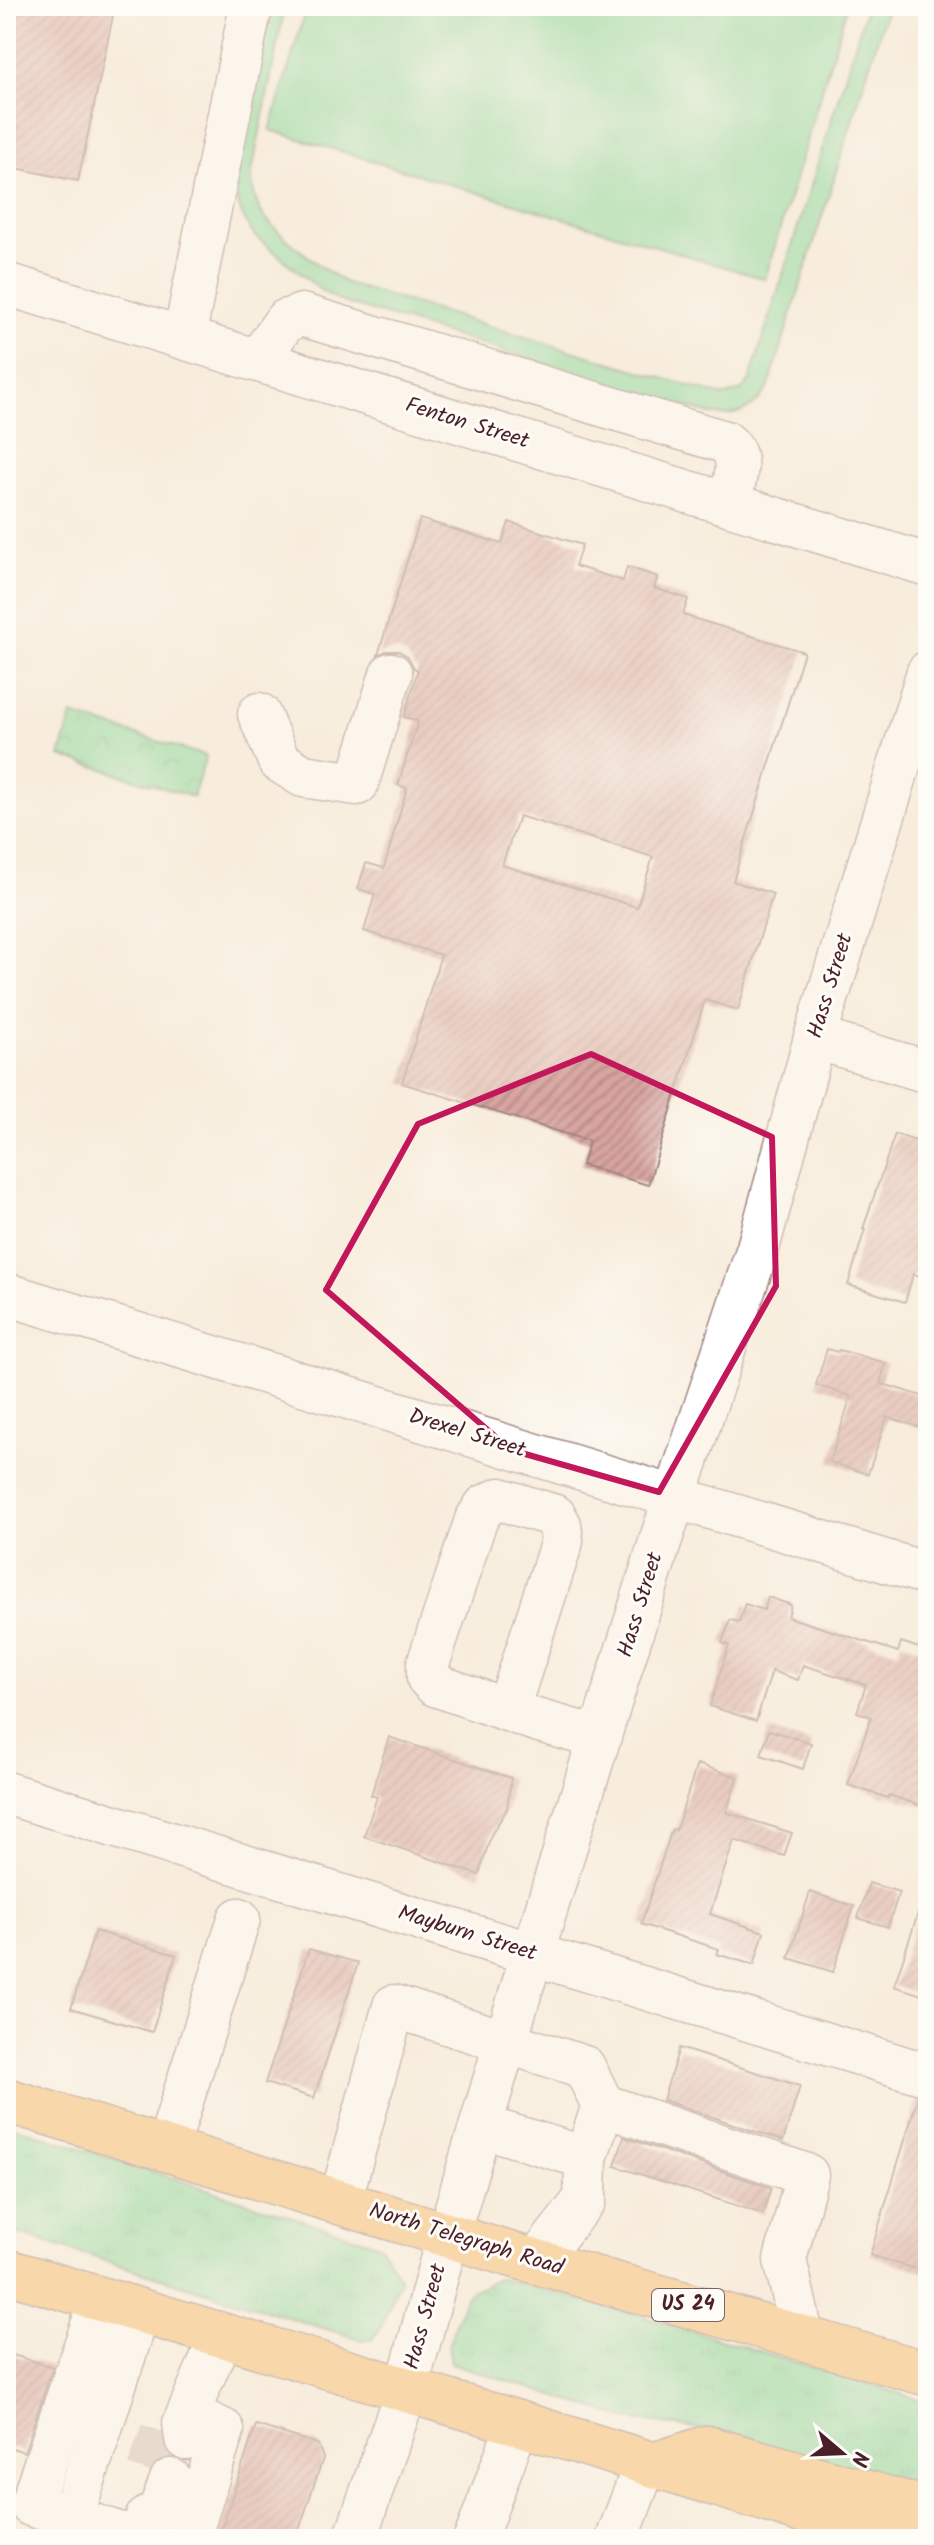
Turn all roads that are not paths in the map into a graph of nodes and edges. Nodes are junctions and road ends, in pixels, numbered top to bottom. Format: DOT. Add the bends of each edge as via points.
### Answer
graph roads {
  1 [pos="251,6"];
  2 [pos="6,284"];
  3 [pos="187,324"];
  4 [pos="266,348"];
  5 [pos="729,504"];
  6 [pos="928,565"];
  7 [pos="928,672"];
  8 [pos="391,674"];
  9 [pos="259,714"];
  10 [pos="815,1038"];
  11 [pos="928,1072"];
  12 [pos="6,1294"];
  13 [pos="674,1497"];
  14 [pos="928,1574"];
  15 [pos="508,1709"];
  16 [pos="599,1738"];
  17 [pos="6,1793"];
  18 [pos="239,1919"];
  19 [pos="532,1954"];
  20 [pos="506,2043"];
  21 [pos="928,2075"];
  22 [pos="6,2100"];
  23 [pos="603,2105"];
  24 [pos="481,2126"];
  25 [pos="167,2149"];
  26 [pos="586,2158"];
  27 [pos="340,2202"];
  28 [pos="448,2235"];
  29 [pos="536,2262"];
  30 [pos="6,2271"];
  31 [pos="120,2305"];
  32 [pos="221,2336"];
  33 [pos="803,2338"];
  34 [pos="928,2374"];
  35 [pos="406,2391"];
  36 [pos="518,2423"];
  37 [pos="650,2464"];
  38 [pos="160,2476"];
  39 [pos="928,2510"];
  40 [pos="853,2519"];
  41 [pos="141,2532"];
  42 [pos="189,2539"];
  43 [pos="355,2539"];
  44 [pos="475,2539"];
  45 [pos="617,2539"];
  46 [pos="895,2539"];
  1 -- 3 [label="street"];
  2 -- 3 [label="street, Fenton Street"];
  3 -- 4 [label="street, Fenton Street"];
  4 -- 5 [label="street, Fenton Street"];
  4 -- 5 [label="street" via="285,321 302,315 725,442 737,464"];
  5 -- 6 [label="street, Fenton Street"];
  7 -- 10 [label="street, Hass Street"];
  8 -- 9 [label="street" via="357,784 303,776 279,761"];
  10 -- 11 [label="street"];
  10 -- 13 [label="street, Hass Street" via="758,1248"];
  12 -- 13 [label="street, Drexel Street"];
  13 -- 14 [label="street, Drexel Street"];
  13 -- 16 [label="street, Hass Street"];
  15 -- 15 [label="street" via="428,1678 428,1664 476,1520 485,1506 500,1499 555,1516 562,1541"];
  15 -- 16 [label="street"];
  16 -- 19 [label="street, Hass Street"];
  17 -- 19 [label="street, Mayburn Street"];
  18 -- 25 [label="street"];
  19 -- 20 [label="street, Hass Street"];
  19 -- 21 [label="street, Mayburn Street"];
  20 -- 23 [label="street" via="584,2067"];
  20 -- 24 [label="street, Hass Street"];
  20 -- 27 [label="street" via="394,2006"];
  22 -- 25 [label="main road, North Telegraph Road / US 24"];
  23 -- 26 [label="street"];
  23 -- 33 [label="street" via="807,2175 785,2260"];
  24 -- 26 [label="street"];
  24 -- 28 [label="street, Hass Street"];
  25 -- 27 [label="main road, North Telegraph Road / US 24"];
  26 -- 29 [label="street" via="585,2199"];
  27 -- 28 [label="main road, North Telegraph Road / US 24"];
  28 -- 29 [label="main road, North Telegraph Road / US 24"];
  28 -- 35 [label="street, Hass Street"];
  29 -- 33 [label="main road, North Telegraph Road / US 24"];
  30 -- 31 [label="main road"];
  31 -- 32 [label="main road"];
  31 -- 41 [label="street" via="31,2505"];
  32 -- 35 [label="main road"];
  32 -- 42 [label="street" via="180,2426 223,2430"];
  33 -- 34 [label="main road, North Telegraph Road / US 24"];
  35 -- 36 [label="main road"];
  35 -- 43 [label="street, Hass Street"];
  36 -- 37 [label="main road"];
  36 -- 44 [label="street"];
  37 -- 40 [label="main road" via="707,2448"];
  37 -- 45 [label="street"];
  38 -- 41 [label="street" via="160,2509"];
  39 -- 40 [label="main road"];
  40 -- 46 [label="main road"];
}
